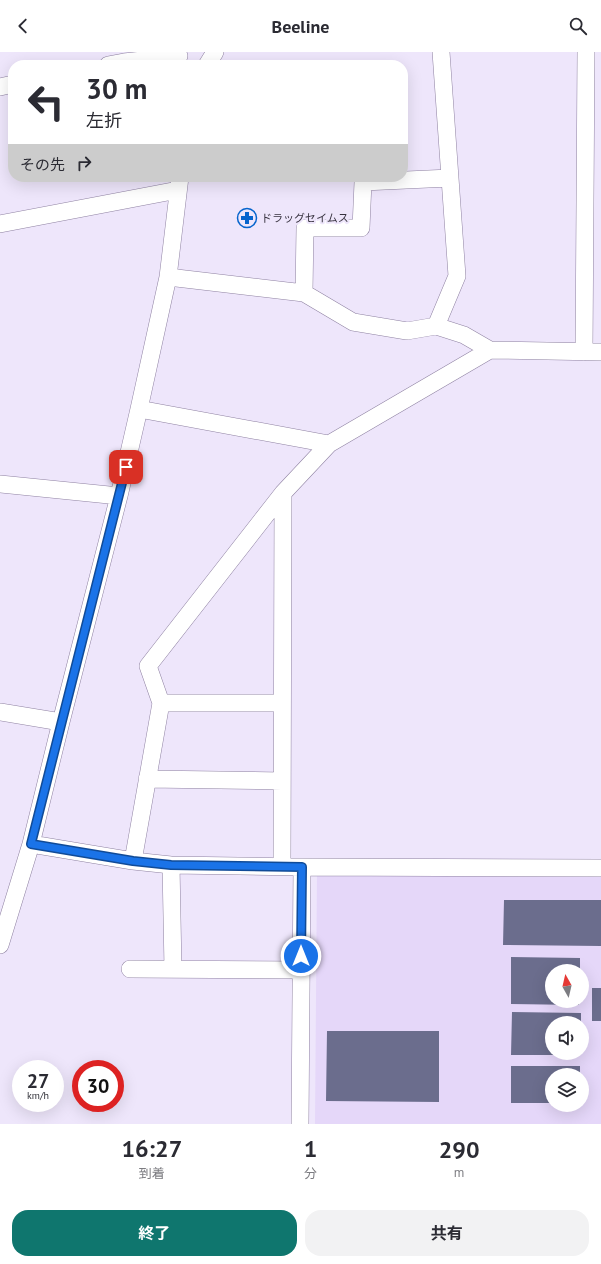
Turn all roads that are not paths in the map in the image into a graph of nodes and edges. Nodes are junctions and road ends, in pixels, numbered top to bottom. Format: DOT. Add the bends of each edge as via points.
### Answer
graph roads {
  1 [pos="441,52"];
  2 [pos="586,52"];
  3 [pos="180,58"];
  4 [pos="152,60"];
  5 [pos="450,178"];
  6 [pos="408,180"];
  7 [pos="363,182"];
  8 [pos="179,183"];
  9 [pos="0,224"];
  10 [pos="168,277"];
  11 [pos="304,293"];
  12 [pos="436,326"];
  13 [pos="490,350"];
  14 [pos="584,352"];
  15 [pos="601,352"];
  16 [pos="140,409"];
  17 [pos="329,444"];
  18 [pos="0,484"];
  19 [pos="282,493"];
  20 [pos="119,496"];
  21 [pos="161,703"];
  22 [pos="282,703"];
  23 [pos="0,712"];
  24 [pos="61,722"];
  25 [pos="147,779"];
  26 [pos="282,781"];
  27 [pos="31,844"];
  28 [pos="133,861"];
  29 [pos="171,865"];
  30 [pos="282,866"];
  31 [pos="302,867"];
  32 [pos="601,868"];
  33 [pos="1,940"];
  34 [pos="130,969"];
  35 [pos="173,969"];
  36 [pos="301,970"];
  37 [pos="300,1124"];
  1 -- 5 [label="street"];
  2 -- 14 [label="street"];
  3 -- 4 [label="street"];
  5 -- 6 [label="street"];
  5 -- 12 [label="street" via="457,276"];
  7 -- 11 [label="street" via="361,228 305,228"];
  8 -- 9 [label="street"];
  8 -- 10 [label="street"];
  10 -- 11 [label="street"];
  10 -- 16 [label="street"];
  11 -- 12 [label="street" via="353,322 407,331"];
  12 -- 13 [label="street" via="464,334"];
  13 -- 14 [label="street"];
  13 -- 17 [label="street"];
  14 -- 15 [label="street"];
  16 -- 17 [label="street"];
  16 -- 20 [label="street"];
  17 -- 19 [label="street"];
  18 -- 20 [label="street"];
  19 -- 21 [label="street" via="148,666"];
  19 -- 22 [label="street"];
  20 -- 24 [label="street"];
  21 -- 22 [label="street"];
  21 -- 25 [label="street"];
  22 -- 26 [label="street"];
  23 -- 24 [label="street"];
  24 -- 27 [label="street"];
  25 -- 26 [label="street"];
  25 -- 28 [label="street"];
  26 -- 30 [label="street"];
  27 -- 28 [label="street"];
  27 -- 33 [label="street"];
  28 -- 29 [label="street"];
  29 -- 30 [label="street"];
  29 -- 35 [label="street"];
  30 -- 31 [label="street"];
  31 -- 32 [label="street"];
  31 -- 36 [label="street"];
  34 -- 35 [label="street"];
  35 -- 36 [label="street"];
  36 -- 37 [label="street"];
}
